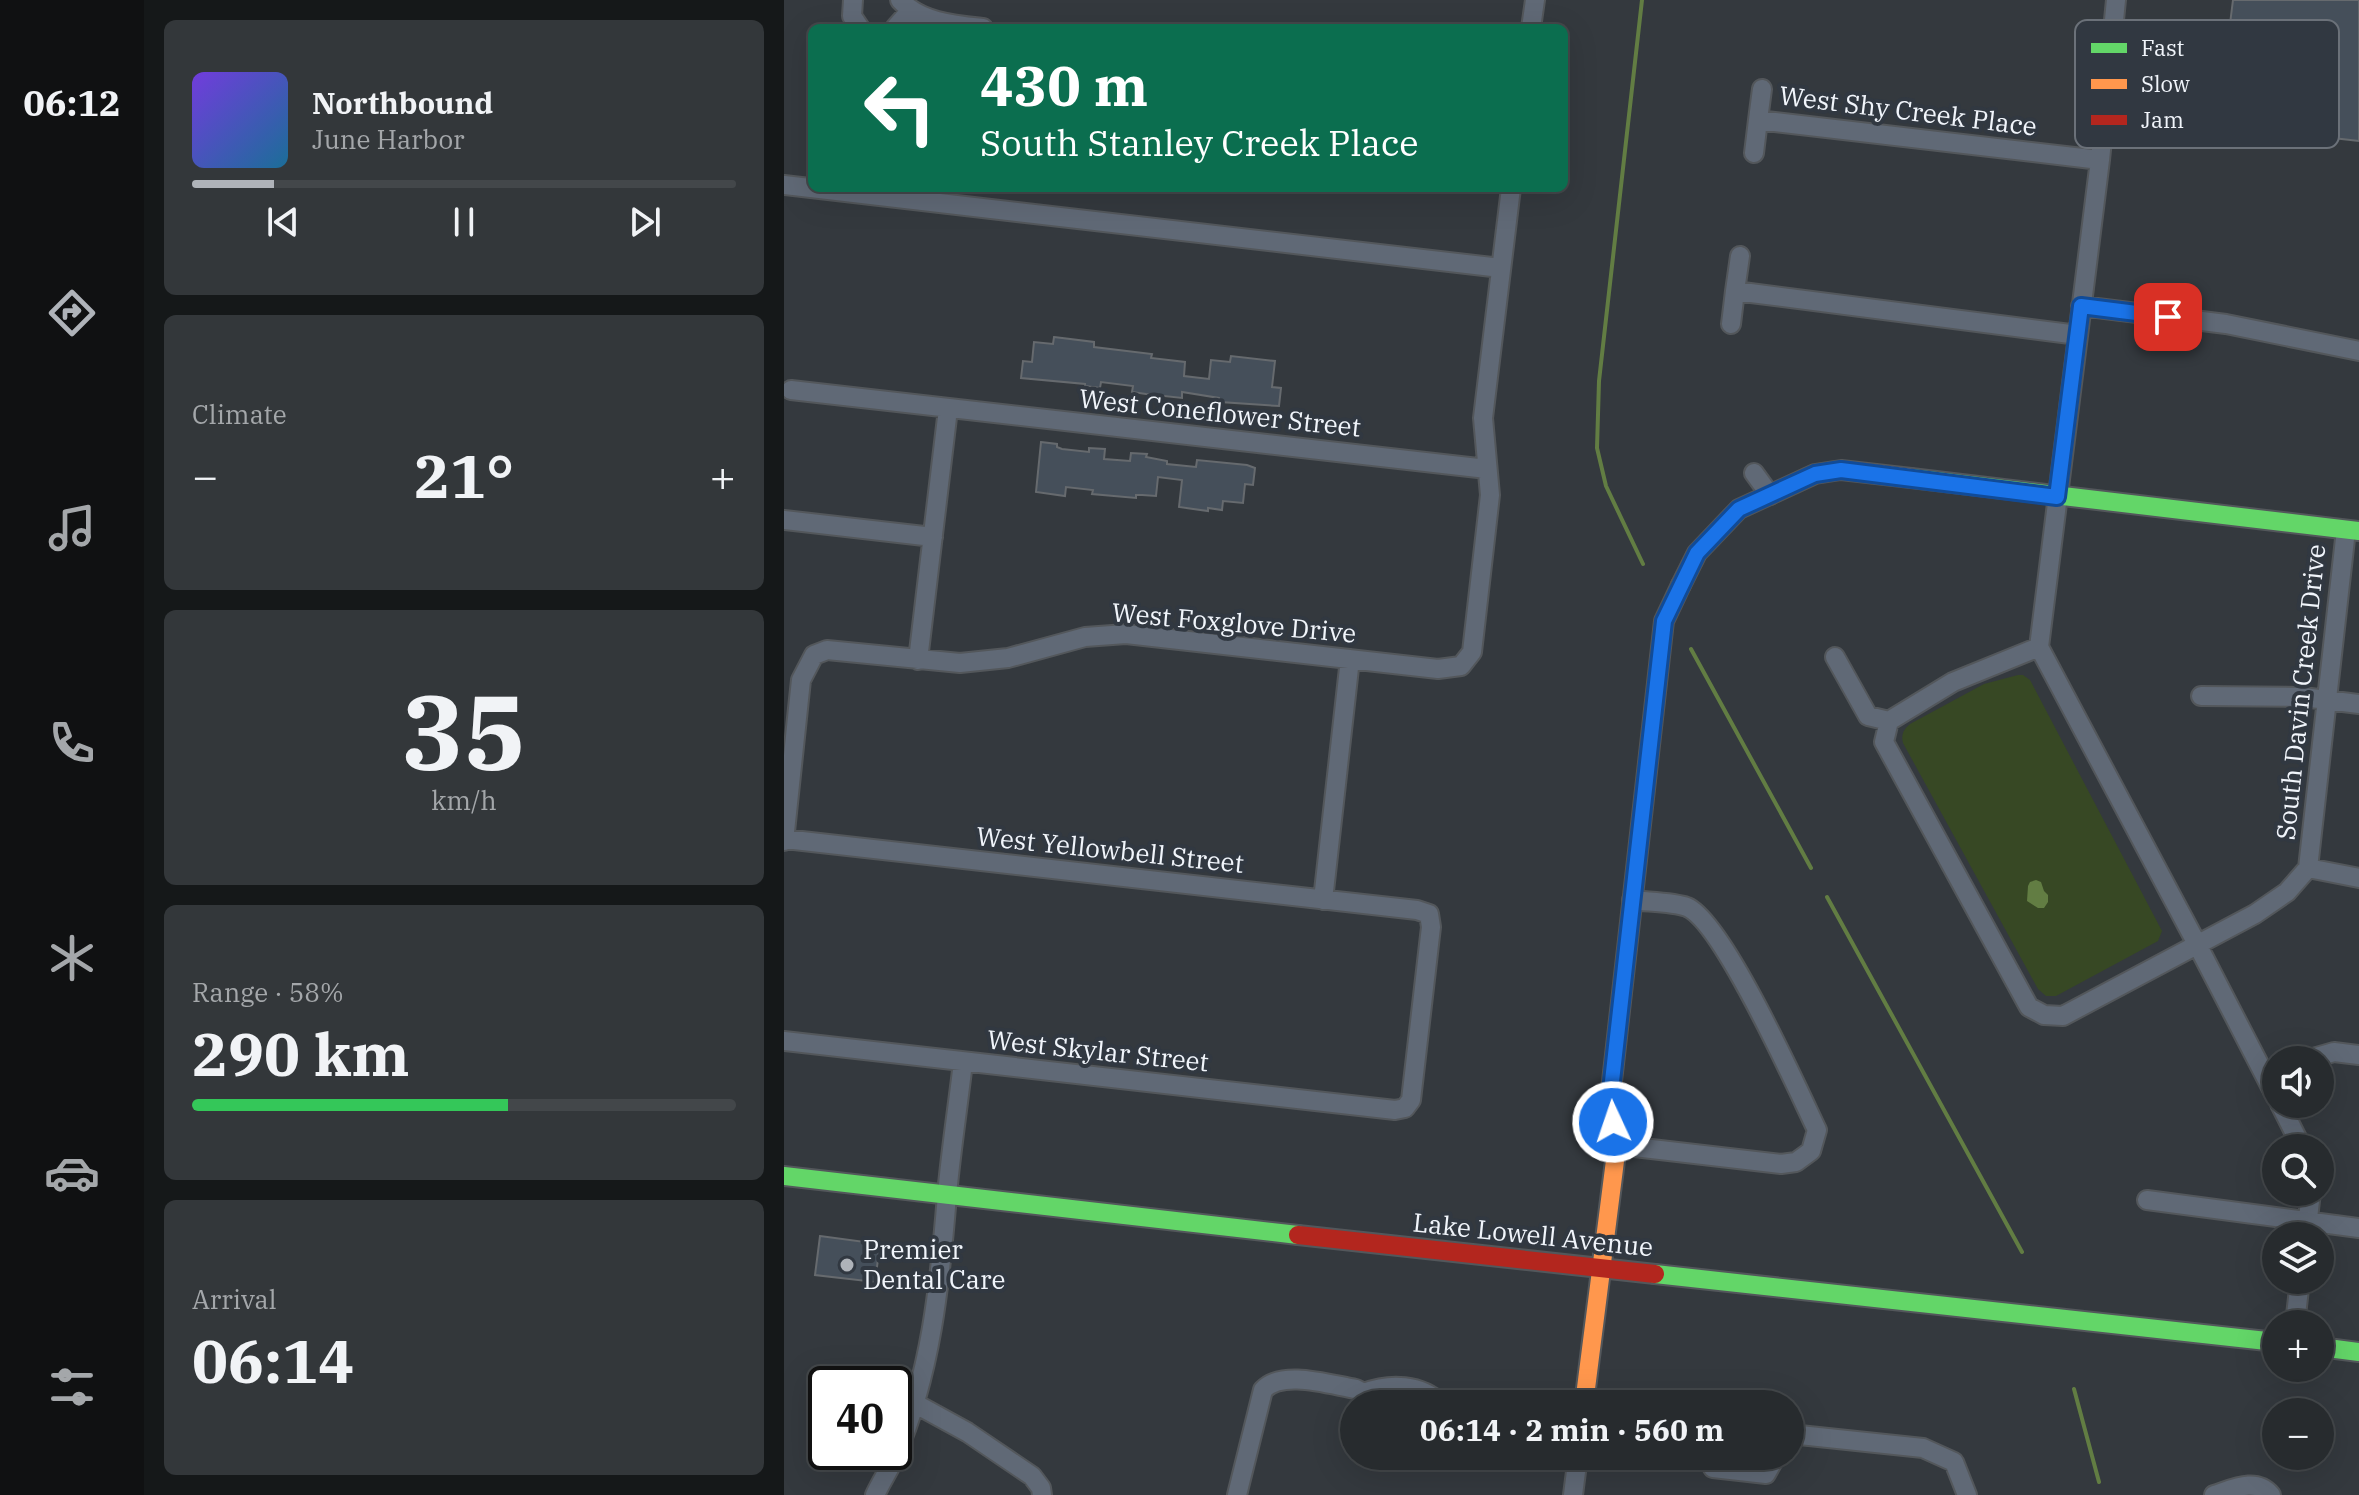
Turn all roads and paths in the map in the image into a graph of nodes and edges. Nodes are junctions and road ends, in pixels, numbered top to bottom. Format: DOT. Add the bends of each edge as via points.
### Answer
graph roads {
  1 [pos="853,0"];
  2 [pos="1535,0"];
  3 [pos="2116,0"];
  4 [pos="905,5"];
  5 [pos="2114,20"];
  6 [pos="857,24"];
  7 [pos="897,24"];
  8 [pos="948,24"];
  9 [pos="1532,24"];
  10 [pos="1762,89"];
  11 [pos="1758,120"];
  12 [pos="2101,148"];
  13 [pos="1754,153"];
  14 [pos="2100,160"];
  15 [pos="784,185"];
  16 [pos="808,188"];
  17 [pos="844,192"];
  18 [pos="1510,192"];
  19 [pos="1740,256"];
  20 [pos="1501,268"];
  21 [pos="1735,291"];
  22 [pos="2081,306"];
  23 [pos="1731,324"];
  24 [pos="2078,335"];
  25 [pos="2359,351"];
  26 [pos="791,390"];
  27 [pos="948,409"];
  28 [pos="1487,469"];
  29 [pos="1754,473"];
  30 [pos="1770,495"];
  31 [pos="2057,497"];
  32 [pos="784,520"];
  33 [pos="2352,530"];
  34 [pos="933,537"];
  35 [pos="2039,647"];
  36 [pos="1835,657"];
  37 [pos="1350,659"];
  38 [pos="918,660"];
  39 [pos="2201,696"];
  40 [pos="2327,700"];
  41 [pos="2359,704"];
  42 [pos="1889,721"];
  43 [pos="784,840"];
  44 [pos="2308,868"];
  45 [pos="2359,878"];
  46 [pos="1323,900"];
  47 [pos="1632,900"];
  48 [pos="2198,946"];
  49 [pos="784,1041"];
  50 [pos="2334,1052"];
  51 [pos="2359,1055"];
  52 [pos="2262,1058"];
  53 [pos="963,1062"];
  54 [pos="1405,1108"];
  55 [pos="1617,1145"];
  56 [pos="784,1176"];
  57 [pos="947,1194"];
  58 [pos="2147,1200"];
  59 [pos="2268,1222"];
  60 [pos="2334,1228"];
  61 [pos="2359,1228"];
  62 [pos="1602,1269"];
  63 [pos="2262,1340"];
  64 [pos="2334,1349"];
  65 [pos="2359,1352"];
  66 [pos="1357,1390"];
  67 [pos="1375,1390"];
  68 [pos="1422,1390"];
  69 [pos="1586,1390"];
  70 [pos="914,1403"];
  71 [pos="1804,1435"];
  72 [pos="1576,1470"];
  73 [pos="1731,1470"];
  74 [pos="1768,1470"];
  75 [pos="875,1495"];
  76 [pos="1042,1495"];
  77 [pos="1237,1495"];
  78 [pos="1573,1495"];
  79 [pos="1967,1495"];
  80 [pos="2214,1495"];
  81 [pos="2271,1495"];
  1 -- 6 [label="street"];
  2 -- 9 [label="street"];
  3 -- 5 [label="street"];
  4 -- 7 [label="street"];
  4 -- 8 [label="street"];
  10 -- 11 [label="street, West Shy Creek Place"];
  11 -- 13 [label="street, West Shy Creek Place"];
  11 -- 14 [label="street, West Shy Creek Place"];
  12 -- 14 [label="street"];
  14 -- 22 [label="street"];
  15 -- 16 [label="street"];
  17 -- 20 [label="street"];
  18 -- 20 [label="street"];
  19 -- 21 [label="street"];
  20 -- 28 [label="street" via="1483,418"];
  21 -- 23 [label="street"];
  21 -- 24 [label="street"];
  22 -- 24 [label="street"];
  22 -- 25 [label="street" via="2226,324"];
  24 -- 31 [label="street"];
  26 -- 27 [label="street, West Coneflower Street"];
  27 -- 28 [label="street, West Coneflower Street"];
  27 -- 34 [label="street"];
  28 -- 37 [label="street, West Foxglove Drive" via="1490,495 1472,652 1461,666 1438,669"];
  29 -- 30 [label="street"];
  30 -- 31 [label="street" via="1815,474 1841,470"];
  30 -- 47 [label="street" via="1739,509 1697,553 1664,621"];
  31 -- 33 [label="street"];
  31 -- 35 [label="street"];
  32 -- 34 [label="street"];
  33 -- 40 [label="street, South Davin Creek Drive"];
  34 -- 38 [label="street"];
  35 -- 42 [label="street" via="1953,682"];
  35 -- 48 [label="street"];
  36 -- 42 [label="street" via="1868,716"];
  37 -- 38 [label="street, West Foxglove Drive" via="1126,634 1085,637 1008,658"];
  37 -- 46 [label="street"];
  38 -- 43 [label="street, West Foxglove Drive" via="827,650 814,655 801,680"];
  39 -- 40 [label="street"];
  40 -- 41 [label="street"];
  40 -- 44 [label="street, South Davin Creek Drive"];
  42 -- 48 [label="street, South Davin Creek Drive" via="1884,742 2029,1007 2063,1016"];
  43 -- 46 [label="street, West Yellowbell Street"];
  44 -- 45 [label="street"];
  44 -- 48 [label="street, South Davin Creek Drive" via="2287,892"];
  46 -- 54 [label="street, West Yellowbell Street" via="1429,914 1411,1100"];
  47 -- 55 [label="street" via="1610,1099"];
  47 -- 55 [label="street" via="1687,907 1704,919 1733,962 1817,1130 1811,1151 1796,1162 1781,1164"];
  48 -- 52 [label="street"];
  49 -- 53 [label="street, West Skylar Street"];
  50 -- 51 [label="street"];
  53 -- 54 [label="street, West Skylar Street"];
  53 -- 57 [label="street"];
  55 -- 62 [label="street"];
  56 -- 57 [label="street, Lake Lowell Avenue"];
  57 -- 62 [label="street, Lake Lowell Avenue"];
  57 -- 70 [label="street" via="931,1333"];
  58 -- 59 [label="street"];
  60 -- 61 [label="street"];
  62 -- 63 [label="street, Lake Lowell Avenue"];
  62 -- 69 [label="street"];
  64 -- 65 [label="street"];
  66 -- 77 [label="street" via="1291,1379 1269,1384 1263,1390"];
  67 -- 68 [label="street"];
  70 -- 75 [label="street"];
  70 -- 76 [label="street" via="1032,1476"];
  71 -- 79 [label="street" via="1923,1448 1954,1462"];
  72 -- 78 [label="street"];
  73 -- 74 [label="street"];
  80 -- 81 [label="street" via="2250,1484"];
}
